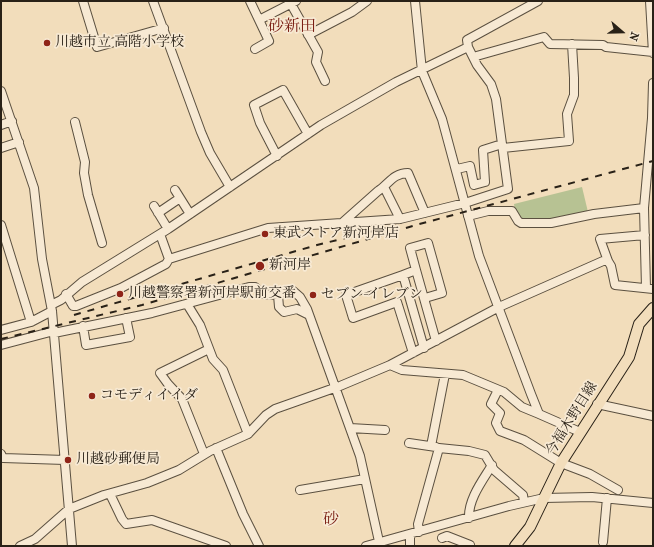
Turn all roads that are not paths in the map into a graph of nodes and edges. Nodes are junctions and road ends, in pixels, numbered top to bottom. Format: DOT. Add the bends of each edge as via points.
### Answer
graph roads {
  1 [pos="83,1"];
  2 [pos="153,1"];
  3 [pos="250,1"];
  4 [pos="367,1"];
  5 [pos="415,1"];
  6 [pos="538,1"];
  7 [pos="650,1"];
  8 [pos="294,2"];
  9 [pos="259,20"];
  10 [pos="164,28"];
  11 [pos="308,35"];
  12 [pos="572,44"];
  13 [pos="468,47"];
  14 [pos="255,49"];
  15 [pos="653,52"];
  16 [pos="473,57"];
  17 [pos="422,71"];
  18 [pos="325,81"];
  19 [pos="653,83"];
  20 [pos="1,91"];
  21 [pos="12,121"];
  22 [pos="75,122"];
  23 [pos="1,125"];
  24 [pos="308,134"];
  25 [pos="19,142"];
  26 [pos="503,146"];
  27 [pos="1,148"];
  28 [pos="277,156"];
  29 [pos="457,170"];
  30 [pos="230,187"];
  31 [pos="384,187"];
  32 [pos="175,190"];
  33 [pos="180,198"];
  34 [pos="465,203"];
  35 [pos="644,208"];
  36 [pos="425,213"];
  37 [pos="190,214"];
  38 [pos="468,216"];
  39 [pos="400,219"];
  40 [pos="342,223"];
  41 [pos="1,225"];
  42 [pos="168,230"];
  43 [pos="160,234"];
  44 [pos="645,235"];
  45 [pos="102,243"];
  46 [pos="169,259"];
  47 [pos="608,261"];
  48 [pos="416,270"];
  49 [pos="403,275"];
  50 [pos="650,288"];
  51 [pos="66,294"];
  52 [pos="278,295"];
  53 [pos="425,298"];
  54 [pos="187,304"];
  55 [pos="499,307"];
  56 [pos="52,308"];
  57 [pos="653,308"];
  58 [pos="309,315"];
  59 [pos="126,318"];
  60 [pos="31,322"];
  61 [pos="83,326"];
  62 [pos="1,330"];
  63 [pos="54,332"];
  64 [pos="436,341"];
  65 [pos="1,345"];
  66 [pos="424,348"];
  67 [pos="209,349"];
  68 [pos="413,353"];
  69 [pos="390,365"];
  70 [pos="445,374"];
  71 [pos="336,388"];
  72 [pos="498,390"];
  73 [pos="598,404"];
  74 [pos="539,414"];
  75 [pos="653,416"];
  76 [pos="350,428"];
  77 [pos="385,430"];
  78 [pos="580,432"];
  79 [pos="248,434"];
  80 [pos="409,443"];
  81 [pos="435,447"];
  82 [pos="216,448"];
  83 [pos="1,454"];
  84 [pos="204,454"];
  85 [pos="65,460"];
  86 [pos="561,463"];
  87 [pos="492,465"];
  88 [pos="365,478"];
  89 [pos="300,490"];
  90 [pos="618,490"];
  91 [pos="110,494"];
  92 [pos="544,498"];
  93 [pos="607,498"];
  94 [pos="524,502"];
  95 [pos="653,503"];
  96 [pos="69,509"];
  97 [pos="469,518"];
  98 [pos="438,526"];
  99 [pos="414,533"];
  100 [pos="441,542"];
  101 [pos="603,542"];
  102 [pos="209,543"];
  103 [pos="379,544"];
  104 [pos="20,546"];
  105 [pos="72,546"];
  106 [pos="226,546"];
  107 [pos="259,546"];
  108 [pos="366,546"];
  109 [pos="410,546"];
  110 [pos="469,546"];
  111 [pos="515,546"];
  1 -- 10 [label="street" via="97,47"];
  2 -- 10 [label="street"];
  3 -- 9 [label="street"];
  4 -- 11 [label="street" via="352,12"];
  5 -- 17 [label="street"];
  6 -- 13 [label="street" via="467,40"];
  7 -- 15 [label="street"];
  8 -- 9 [label="street"];
  8 -- 11 [label="street"];
  9 -- 14 [label="street" via="269,41"];
  10 -- 30 [label="street" via="210,154"];
  11 -- 18 [label="street" via="318,52 316,62"];
  12 -- 15 [label="street" via="603,45"];
  12 -- 16 [label="street" via="550,44 544,37"];
  12 -- 26 [label="street" via="574,95 567,114 569,140"];
  13 -- 16 [label="street"];
  13 -- 17 [label="street"];
  16 -- 26 [label="street" via="491,84 496,99"];
  17 -- 24 [label="street" via="361,101"];
  17 -- 29 [label="street" via="442,119"];
  19 -- 35 [label="street"];
  20 -- 21 [label="street"];
  21 -- 23 [label="street"];
  21 -- 25 [label="street"];
  22 -- 45 [label="street" via="85,162 88,195"];
  24 -- 28 [label="street"];
  24 -- 28 [label="street" via="283,90 254,105"];
  25 -- 27 [label="street"];
  25 -- 56 [label="street" via="34,188 43,263"];
  26 -- 29 [label="street" via="483,150 485,182 474,185 470,166"];
  26 -- 34 [label="street" via="508,189"];
  28 -- 30 [label="street"];
  29 -- 34 [label="street"];
  30 -- 37 [label="street"];
  31 -- 36 [label="street" via="388,180 408,173"];
  31 -- 39 [label="street"];
  31 -- 40 [label="street"];
  32 -- 33 [label="street"];
  33 -- 37 [label="street"];
  33 -- 42 [label="street" via="156,209"];
  34 -- 36 [label="street"];
  34 -- 38 [label="street"];
  35 -- 38 [label="street" via="594,214 551,223 521,223 512,211 488,211"];
  35 -- 44 [label="street"];
  36 -- 39 [label="street"];
  37 -- 42 [label="street"];
  38 -- 55 [label="street" via="479,256"];
  39 -- 40 [label="street"];
  40 -- 46 [label="street" via="268,228"];
  41 -- 60 [label="street"];
  42 -- 43 [label="street"];
  43 -- 46 [label="street"];
  43 -- 51 [label="street"];
  44 -- 47 [label="street" via="600,239"];
  44 -- 50 [label="street"];
  46 -- 51 [label="street" via="166,264 121,288 76,306 73,306"];
  47 -- 50 [label="street" via="615,285"];
  47 -- 55 [label="street" via="574,273"];
  48 -- 49 [label="street"];
  48 -- 53 [label="street"];
  48 -- 53 [label="street" via="410,248 428,244 442,292"];
  49 -- 66 [label="street"];
  49 -- 68 [label="street" via="346,295 353,318 397,302"];
  51 -- 56 [label="street"];
  52 -- 54 [label="street" via="263,294 255,287 250,287"];
  52 -- 58 [label="street" via="279,307 284,312 297,309"];
  52 -- 58 [label="street" via="284,291 296,292"];
  53 -- 64 [label="street"];
  54 -- 59 [label="street"];
  54 -- 67 [label="street" via="200,325"];
  55 -- 64 [label="street"];
  55 -- 74 [label="street"];
  56 -- 60 [label="street"];
  56 -- 63 [label="street"];
  57 -- 73 [label="main road, 今福木野目線" via="639,324 629,357"];
  58 -- 71 [label="street"];
  59 -- 61 [label="street"];
  59 -- 61 [label="street" via="130,337 120,339 86,345"];
  60 -- 62 [label="street"];
  61 -- 63 [label="street"];
  63 -- 65 [label="street"];
  63 -- 85 [label="street"];
  64 -- 66 [label="street"];
  66 -- 68 [label="street"];
  67 -- 79 [label="street" via="213,359 223,370"];
  67 -- 84 [label="street" via="160,373 182,399"];
  68 -- 69 [label="street"];
  69 -- 70 [label="street" via="402,370"];
  69 -- 71 [label="street"];
  70 -- 72 [label="street" via="463,375"];
  70 -- 81 [label="street"];
  71 -- 76 [label="street"];
  71 -- 79 [label="street" via="275,409"];
  72 -- 74 [label="street" via="522,407"];
  72 -- 86 [label="street" via="491,404 500,413 496,423 500,431 524,440"];
  73 -- 75 [label="street"];
  73 -- 78 [label="main road, 今福木野目線"];
  74 -- 78 [label="street"];
  76 -- 77 [label="street"];
  76 -- 88 [label="street"];
  78 -- 86 [label="main road, 今福木野目線"];
  79 -- 82 [label="street"];
  80 -- 81 [label="street"];
  81 -- 87 [label="street" via="469,450 485,455"];
  81 -- 99 [label="street"];
  82 -- 84 [label="street"];
  82 -- 107 [label="street"];
  83 -- 85 [label="street" via="3,458"];
  84 -- 91 [label="street" via="170,474"];
  85 -- 96 [label="street"];
  86 -- 90 [label="street" via="590,474"];
  86 -- 92 [label="main road, 今福木野目線"];
  87 -- 94 [label="street" via="494,470 523,495"];
  87 -- 97 [label="street" via="478,488 469,510"];
  88 -- 89 [label="street"];
  88 -- 103 [label="street"];
  91 -- 96 [label="street"];
  91 -- 102 [label="street" via="126,524 152,520"];
  92 -- 93 [label="street"];
  92 -- 94 [label="street"];
  92 -- 111 [label="main road, 今福木野目線" via="530,527"];
  93 -- 95 [label="street"];
  93 -- 101 [label="street"];
  94 -- 97 [label="street"];
  96 -- 104 [label="street" via="35,539"];
  96 -- 105 [label="street"];
  97 -- 98 [label="street"];
  98 -- 99 [label="street"];
  98 -- 100 [label="street"];
  99 -- 103 [label="street"];
  99 -- 109 [label="street"];
  100 -- 110 [label="street" via="447,536 470,544"];
  102 -- 106 [label="street"];
  103 -- 108 [label="street"];
}
